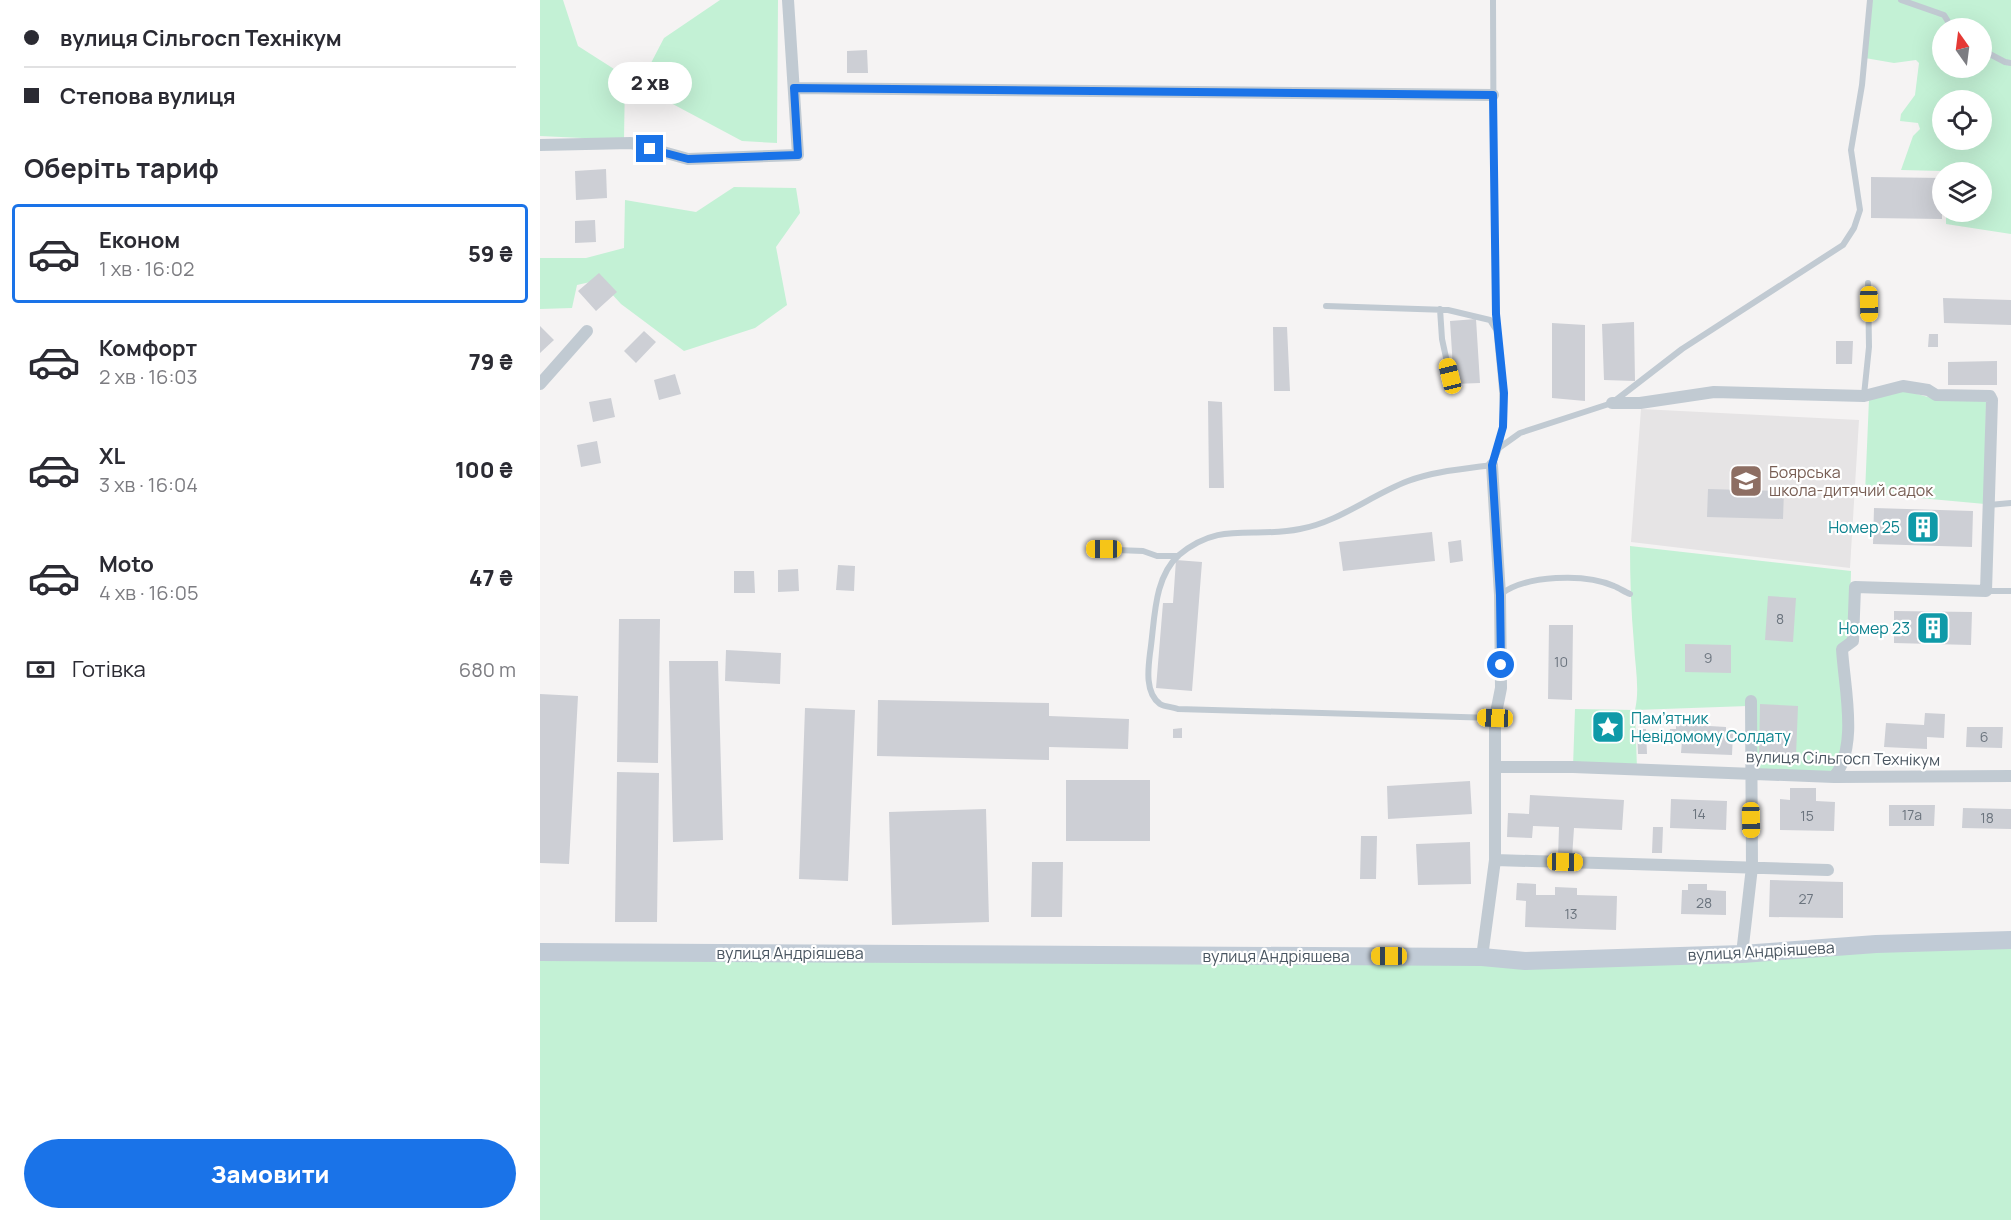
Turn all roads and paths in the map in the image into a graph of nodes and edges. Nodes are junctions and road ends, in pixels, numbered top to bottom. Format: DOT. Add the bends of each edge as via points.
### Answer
graph roads {
  1 [pos="788,0"];
  2 [pos="1493,0"];
  3 [pos="1870,0"];
  4 [pos="1901,0"];
  5 [pos="1946,18"];
  6 [pos="1992,55"];
  7 [pos="2011,63"];
  8 [pos="794,88"];
  9 [pos="1493,95"];
  10 [pos="540,145"];
  11 [pos="1868,283"];
  12 [pos="1326,306"];
  13 [pos="1440,309"];
  14 [pos="587,331"];
  15 [pos="1497,332"];
  16 [pos="1450,376"];
  17 [pos="540,384"];
  18 [pos="1864,396"];
  19 [pos="1612,403"];
  20 [pos="1499,448"];
  21 [pos="1492,465"];
  22 [pos="2011,503"];
  23 [pos="1988,506"];
  24 [pos="1089,549"];
  25 [pos="1178,556"];
  26 [pos="1986,591"];
  27 [pos="2011,591"];
  28 [pos="1630,594"];
  29 [pos="1500,595"];
  30 [pos="1751,701"];
  31 [pos="1495,718"];
  32 [pos="1495,767"];
  33 [pos="1751,773"];
  34 [pos="2011,776"];
  35 [pos="1834,777"];
  36 [pos="1495,860"];
  37 [pos="1752,867"];
  38 [pos="1828,870"];
  39 [pos="2011,940"];
  40 [pos="540,952"];
  41 [pos="1742,954"];
  42 [pos="1482,957"];
  1 -- 8 [label="street"];
  2 -- 9 [label="lane"];
  3 -- 19 [label="lane" via="1851,150 1860,210 1851,236 1843,245 1682,349"];
  4 -- 5 [label="lane"];
  6 -- 7 [label="lane"];
  8 -- 9 [label="street"];
  8 -- 10 [label="street" via="798,155 688,159 631,143"];
  9 -- 15 [label="lane"];
  11 -- 18 [label="lane" via="1869,347"];
  12 -- 13 [label="lane"];
  13 -- 15 [label="lane" via="1490,320"];
  13 -- 16 [label="lane"];
  14 -- 17 [label="street"];
  15 -- 20 [label="lane" via="1504,393"];
  18 -- 19 [label="street" via="1714,392 1640,403"];
  18 -- 23 [label="street" via="1903,386 1936,395 1990,396"];
  19 -- 20 [label="lane" via="1520,433"];
  20 -- 21 [label="lane"];
  21 -- 25 [label="lane" via="1407,482 1325,523 1275,533 1230,531 1203,538"];
  21 -- 29 [label="street"];
  22 -- 23 [label="lane"];
  23 -- 26 [label="street"];
  24 -- 25 [label="lane"];
  25 -- 31 [label="lane" via="1159,589 1148,668 1150,690 1160,704 1178,709"];
  26 -- 27 [label="lane"];
  26 -- 35 [label="street" via="1855,587 1854,641 1842,649 1848,740"];
  28 -- 29 [label="lane" via="1614,586 1576,579 1532,581"];
  29 -- 31 [label="street" via="1501,688"];
  30 -- 33 [label="street"];
  31 -- 32 [label="street"];
  32 -- 33 [label="street, вулиця Сільгосп Технікум"];
  32 -- 36 [label="street"];
  33 -- 35 [label="street, вулиця Сільгосп Технікум"];
  33 -- 37 [label="street"];
  34 -- 35 [label="street, вулиця Сільгосп Технікум"];
  36 -- 37 [label="street"];
  36 -- 42 [label="street"];
  37 -- 38 [label="street"];
  37 -- 41 [label="street"];
  39 -- 41 [label="street, вулиця Андріяшева" via="1876,944"];
  40 -- 42 [label="street, вулиця Андріяшева"];
  41 -- 42 [label="street, вулиця Андріяшева" via="1525,961"];
}
